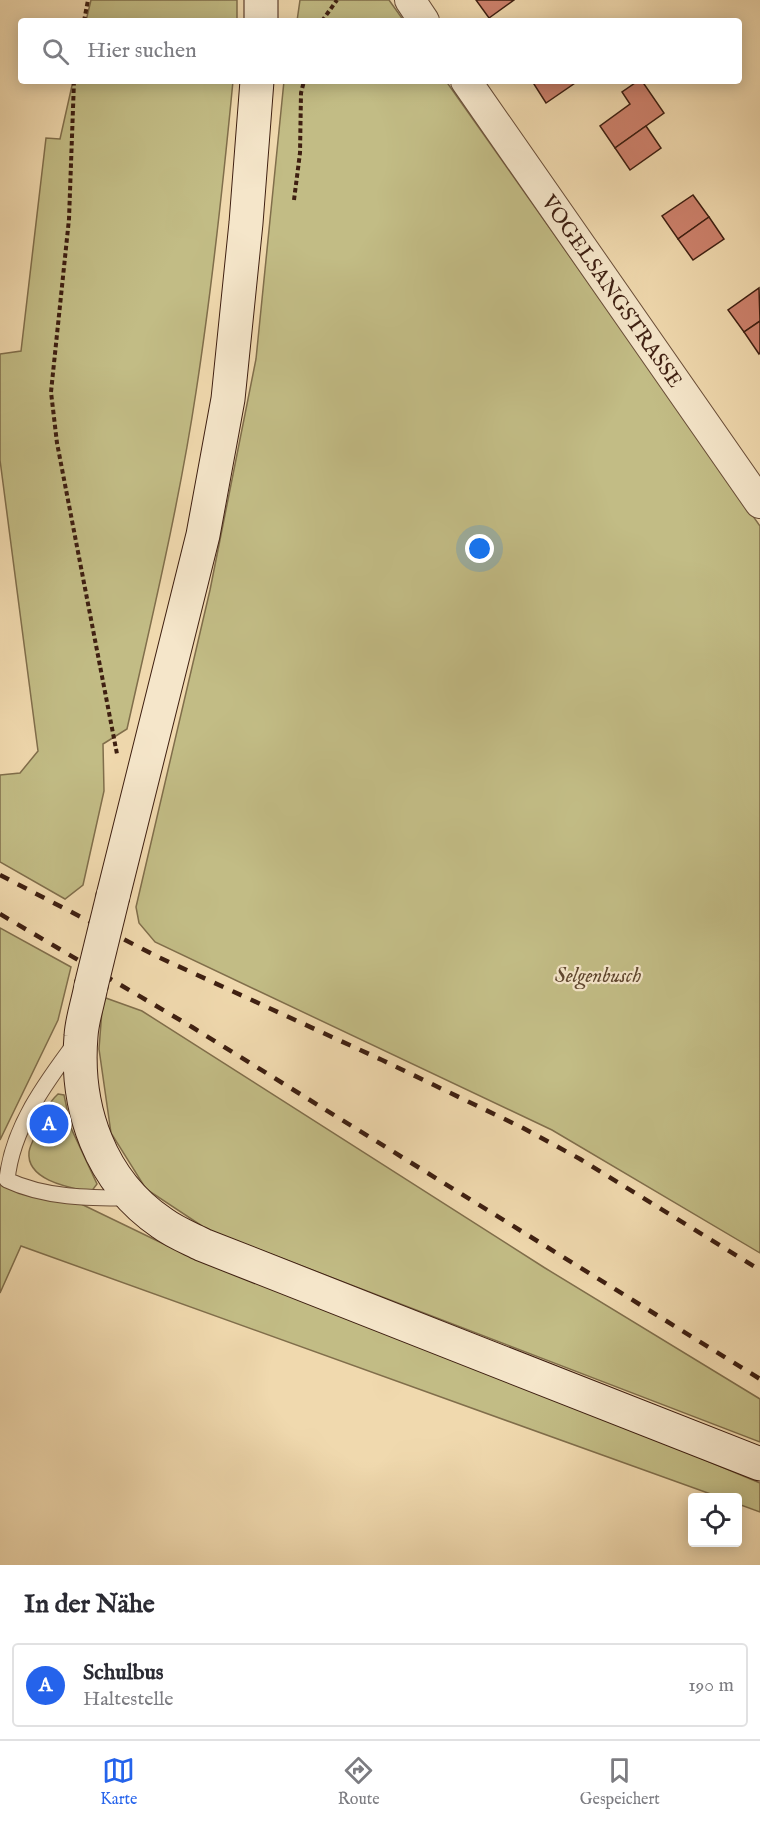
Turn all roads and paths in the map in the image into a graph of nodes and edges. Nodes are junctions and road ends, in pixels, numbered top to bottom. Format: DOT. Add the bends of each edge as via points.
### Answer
graph roads {
  1 [pos="88,0"];
  2 [pos="261,0"];
  3 [pos="338,0"];
  4 [pos="410,0"];
  5 [pos="85,18"];
  6 [pos="261,18"];
  7 [pos="324,18"];
  8 [pos="422,18"];
  9 [pos="74,84"];
  10 [pos="257,84"];
  11 [pos="303,84"];
  12 [pos="468,84"];
  13 [pos="294,200"];
  14 [pos="760,503"];
  15 [pos="139,797"];
  16 [pos="81,1034"];
  17 [pos="131,1198"];
  18 [pos="760,1464"];
  1 -- 5 [label="path"];
  2 -- 6 [label="main road"];
  3 -- 7 [label="path"];
  4 -- 8 [label="street"];
  9 -- 15 [label="path" via="69,219 51,392 57,443 119,764"];
  10 -- 15 [label="main road" via="228,399 203,535"];
  11 -- 13 [label="path"];
  12 -- 14 [label="street, VOGELSANGSTRASSE"];
  15 -- 16 [label="main road, bridge"];
  16 -- 17 [label="main road" via="80,1080 89,1125 105,1163"];
  16 -- 17 [label="lane" via="41,1092 10,1156 7,1180 24,1188 86,1198"];
  17 -- 18 [label="main road" via="163,1224 203,1245"];
}
